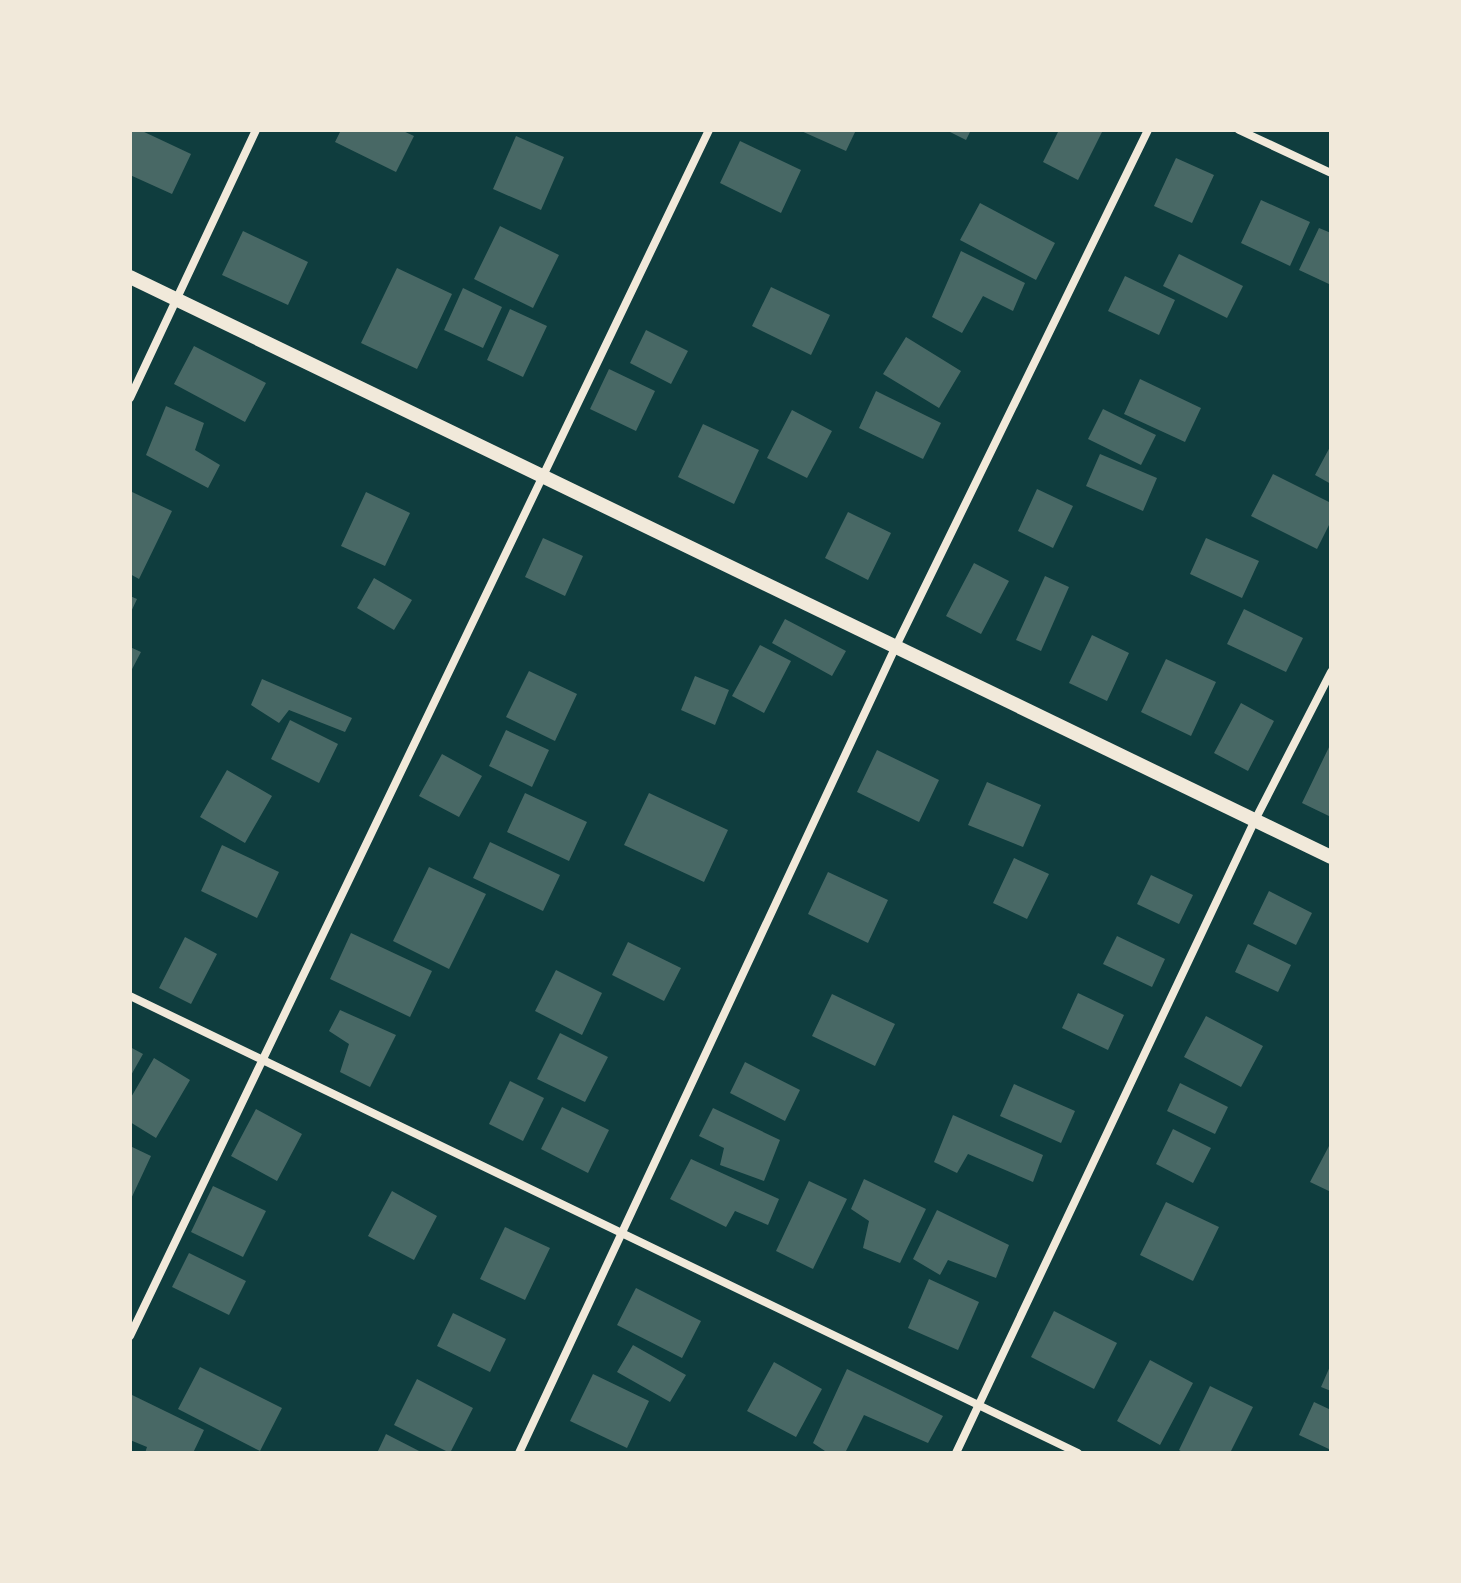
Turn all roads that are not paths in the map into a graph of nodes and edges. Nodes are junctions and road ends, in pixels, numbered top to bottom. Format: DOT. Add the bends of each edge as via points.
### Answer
graph roads {
  1 [pos="256,130"];
  2 [pos="709,130"];
  3 [pos="1148,130"];
  4 [pos="1239,130"];
  5 [pos="1331,173"];
  6 [pos="130,277"];
  7 [pos="176,301"];
  8 [pos="130,398"];
  9 [pos="543,476"];
  10 [pos="896,646"];
  11 [pos="1331,672"];
  12 [pos="1255,820"];
  13 [pos="1331,857"];
  14 [pos="130,996"];
  15 [pos="262,1061"];
  16 [pos="622,1232"];
  17 [pos="130,1336"];
  18 [pos="977,1405"];
  19 [pos="519,1453"];
  20 [pos="956,1453"];
  21 [pos="1078,1453"];
  1 -- 7 [label="street"];
  2 -- 9 [label="street"];
  3 -- 10 [label="street"];
  4 -- 5 [label="street"];
  6 -- 7 [label="street"];
  7 -- 8 [label="street"];
  7 -- 9 [label="street"];
  9 -- 10 [label="street"];
  9 -- 15 [label="street"];
  10 -- 12 [label="street"];
  10 -- 16 [label="street"];
  11 -- 12 [label="street"];
  12 -- 13 [label="street"];
  12 -- 18 [label="street"];
  14 -- 15 [label="street"];
  15 -- 16 [label="street"];
  15 -- 17 [label="street"];
  16 -- 18 [label="street"];
  16 -- 19 [label="street"];
  18 -- 20 [label="street"];
  18 -- 21 [label="street"];
}
